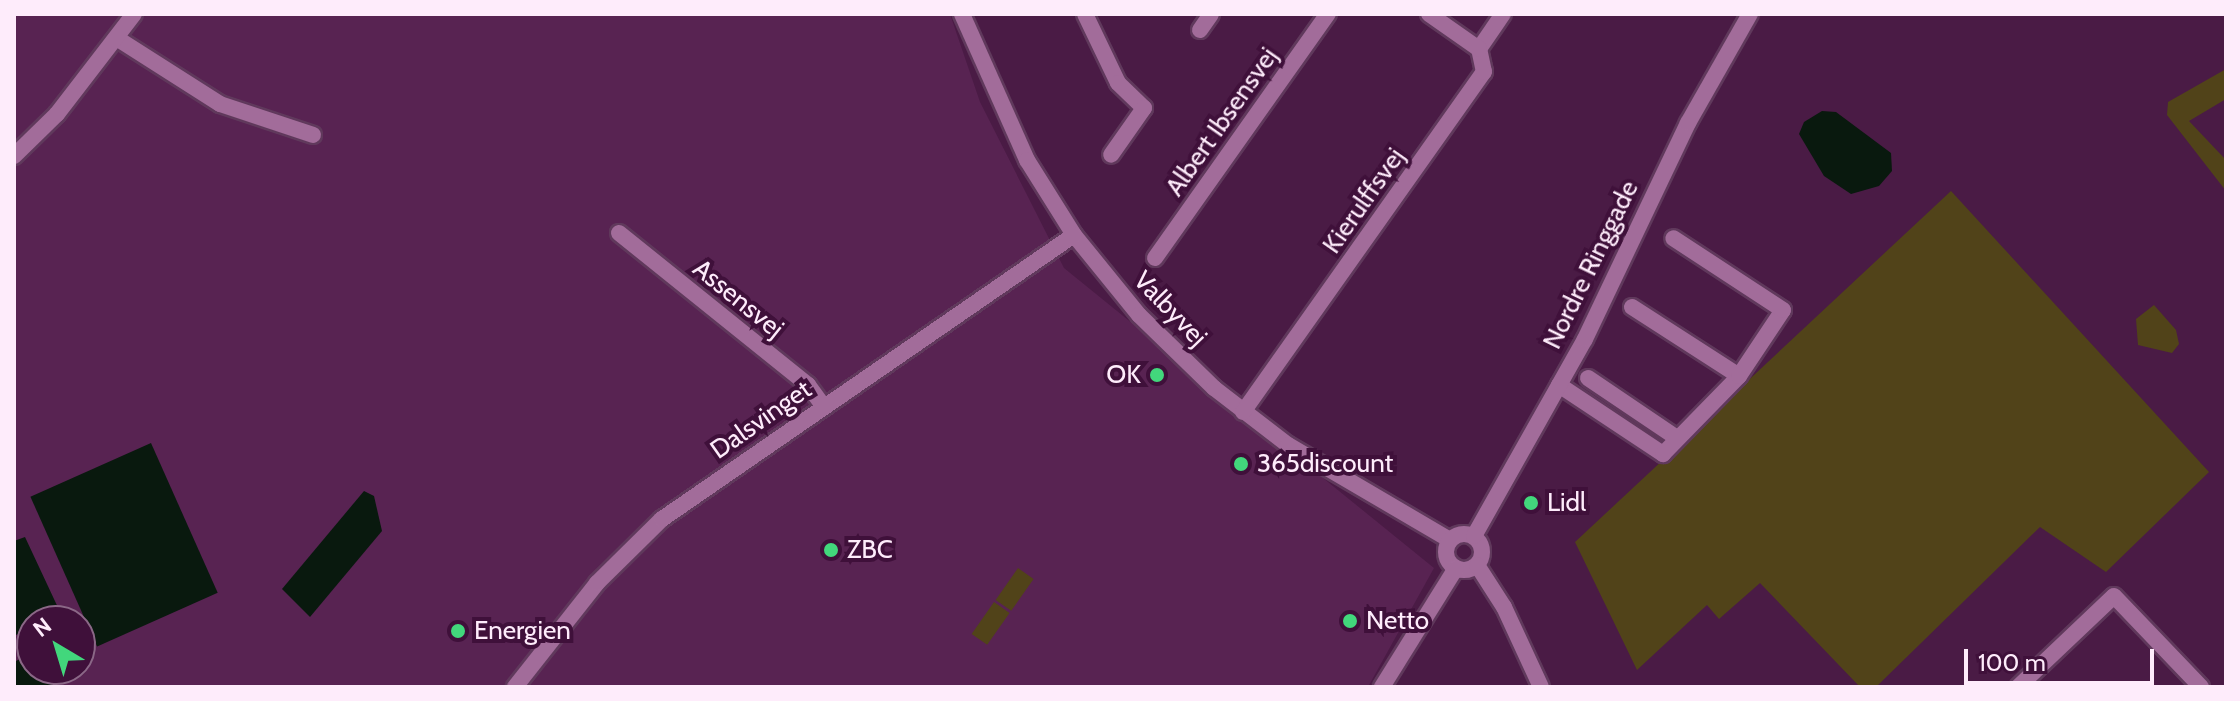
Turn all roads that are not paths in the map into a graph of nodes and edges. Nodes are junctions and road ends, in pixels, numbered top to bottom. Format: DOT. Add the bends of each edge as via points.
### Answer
graph roads {
  1 [pos="134,14"];
  2 [pos="962,14"];
  3 [pos="1085,14"];
  4 [pos="1211,14"];
  5 [pos="1328,14"];
  6 [pos="1429,14"];
  7 [pos="1503,14"];
  8 [pos="1750,14"];
  9 [pos="1200,30"];
  10 [pos="118,39"];
  11 [pos="1479,49"];
  12 [pos="313,135"];
  13 [pos="1111,155"];
  14 [pos="14,156"];
  15 [pos="619,233"];
  16 [pos="1074,235"];
  17 [pos="1673,238"];
  18 [pos="1155,258"];
  19 [pos="1632,307"];
  20 [pos="1739,376"];
  21 [pos="1588,378"];
  22 [pos="1559,385"];
  23 [pos="823,406"];
  24 [pos="1243,412"];
  25 [pos="1677,438"];
  26 [pos="1474,536"];
  27 [pos="1450,540"];
  28 [pos="1477,565"];
  29 [pos="1456,568"];
  30 [pos="515,687"];
  31 [pos="1382,687"];
  32 [pos="1541,687"];
  33 [pos="2018,687"];
  34 [pos="2201,687"];
  1 -- 10 [label="street"];
  2 -- 16 [label="street, Valbyvej" via="1008,122"];
  3 -- 13 [label="street" via="1118,83 1144,108"];
  4 -- 9 [label="street"];
  5 -- 18 [label="street, Albert Ibsensvej"];
  6 -- 11 [label="street"];
  7 -- 11 [label="street, Kierulffsvej"];
  8 -- 22 [label="street, Nordre Ringgade" via="1688,123"];
  10 -- 12 [label="street" via="220,104"];
  10 -- 14 [label="street" via="57,114"];
  11 -- 24 [label="street, Kierulffsvej" via="1484,72"];
  15 -- 23 [label="street, Assensvej" via="808,385"];
  16 -- 23 [label="street, Dalsvinget"];
  16 -- 24 [label="street, Valbyvej" via="1139,315"];
  17 -- 20 [label="street" via="1783,310"];
  19 -- 20 [label="street"];
  20 -- 25 [label="street"];
  21 -- 25 [label="street"];
  22 -- 25 [label="street" via="1663,454"];
  22 -- 26 [label="street, Nordre Ringgade"];
  23 -- 30 [label="street, Dalsvinget" via="699,492 631,548"];
  24 -- 27 [label="street, Valbyvej" via="1321,465"];
  26 -- 27 [label="street"];
  26 -- 28 [label="street" via="1482,550"];
  27 -- 29 [label="street" via="1446,555"];
  28 -- 29 [label="street"];
  28 -- 32 [label="street" via="1504,607"];
  29 -- 31 [label="street"];
  33 -- 34 [label="street" via="2114,596"];
}
